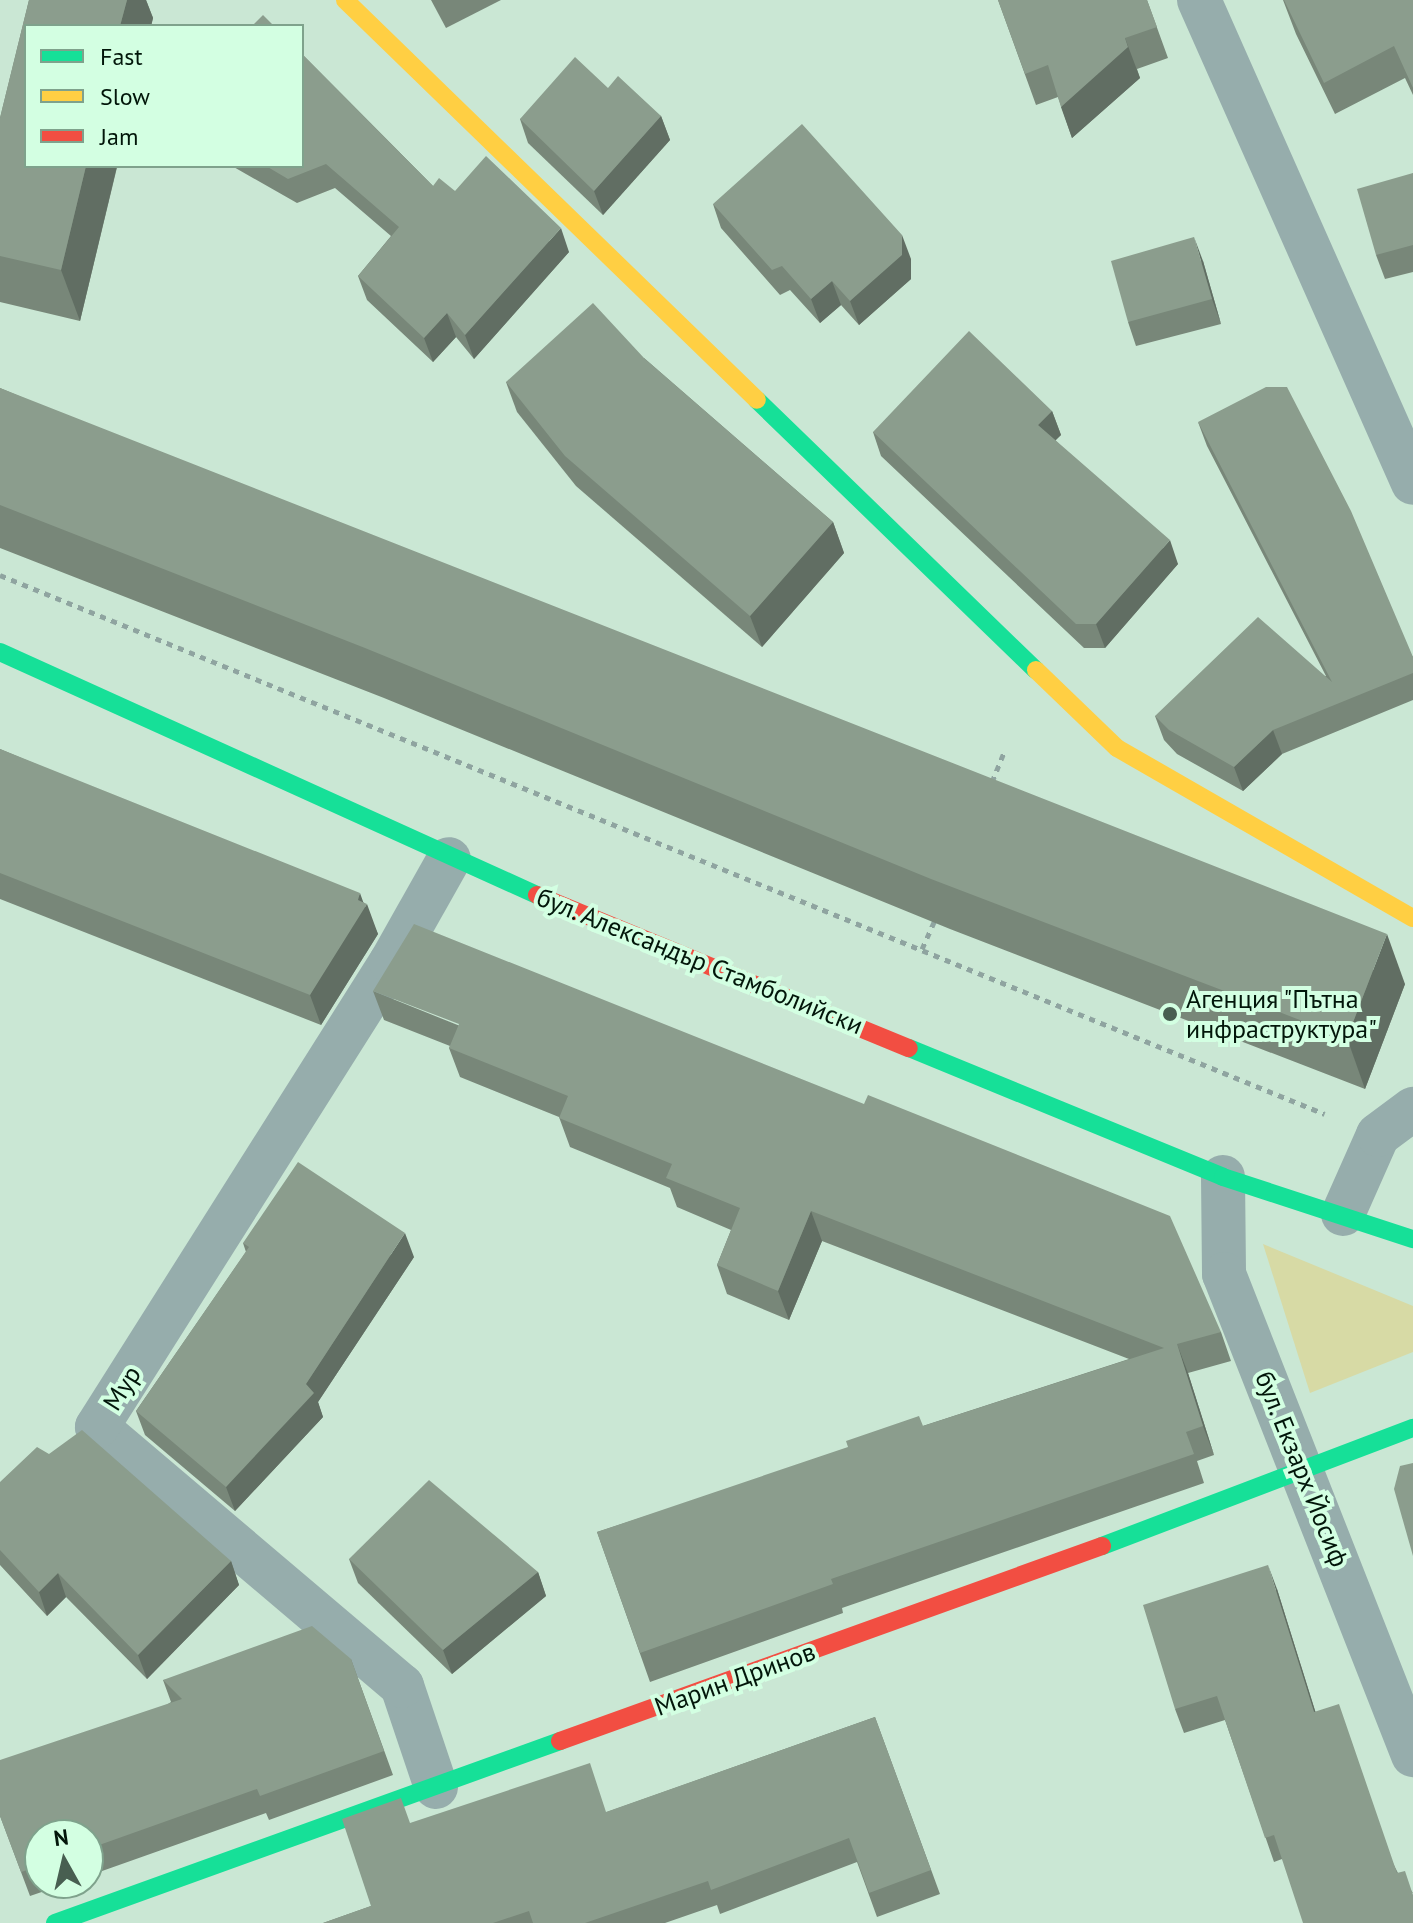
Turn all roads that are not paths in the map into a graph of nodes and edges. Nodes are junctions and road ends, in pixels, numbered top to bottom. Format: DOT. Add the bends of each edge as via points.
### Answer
graph roads {
  1 [pos="345,0"];
  2 [pos="1199,0"];
  3 [pos="1413,483"];
  4 [pos="0,652"];
  5 [pos="449,859"];
  6 [pos="1413,918"];
  7 [pos="1413,1109"];
  8 [pos="1223,1177"];
  9 [pos="1343,1214"];
  10 [pos="1413,1239"];
  11 [pos="1413,1428"];
  12 [pos="1306,1473"];
  13 [pos="1413,1755"];
  14 [pos="436,1787"];
  15 [pos="55,1923"];
  1 -- 6 [label="street" via="1117,748"];
  2 -- 3 [label="street"];
  4 -- 5 [label="street, бул. Александър Стамболийски"];
  5 -- 8 [label="street, бул. Александър Стамболийски"];
  5 -- 14 [label="street, Мур" via="391,962 97,1427 402,1686"];
  7 -- 9 [label="street" via="1378,1135"];
  8 -- 9 [label="street, бул. Александър Стамболийски"];
  8 -- 12 [label="street, бул. Екзарх Йосиф" via="1224,1274"];
  9 -- 10 [label="street, бул. Александър Стамболийски"];
  11 -- 12 [label="street, Марин Дринов"];
  12 -- 13 [label="street, бул. Екзарх Йосиф"];
  12 -- 14 [label="street, Марин Дринов"];
  14 -- 15 [label="street, Марин Дринов"];
}
